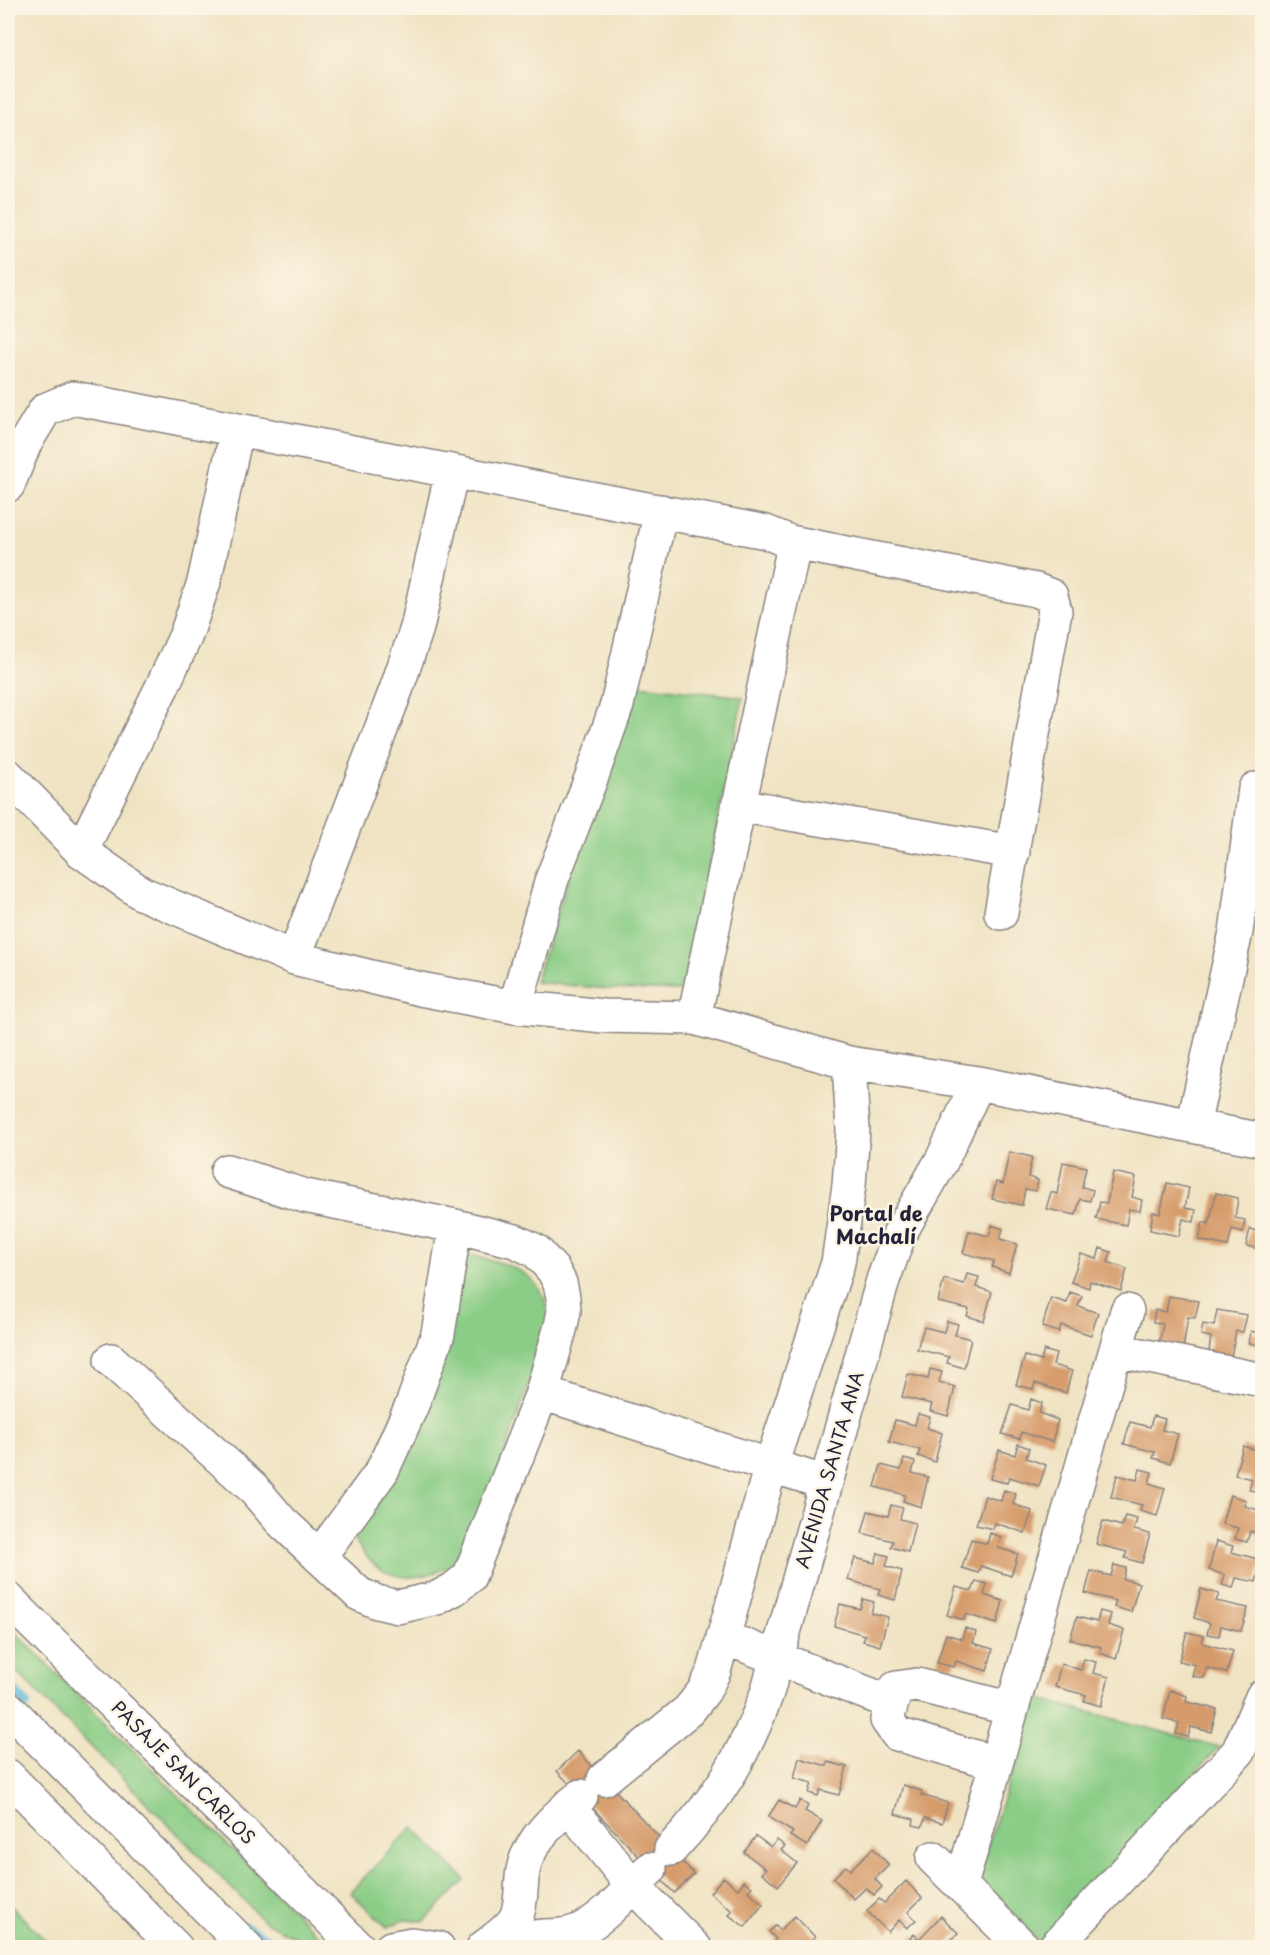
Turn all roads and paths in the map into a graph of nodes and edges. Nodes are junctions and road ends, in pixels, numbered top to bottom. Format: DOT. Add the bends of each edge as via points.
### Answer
graph roads {
  1 [pos="237,430"];
  2 [pos="452,471"];
  3 [pos="8,485"];
  4 [pos="661,511"];
  5 [pos="790,542"];
  6 [pos="8,777"];
  7 [pos="1255,789"];
  8 [pos="738,805"];
  9 [pos="81,851"];
  10 [pos="1012,852"];
  11 [pos="1001,913"];
  12 [pos="1249,929"];
  13 [pos="294,958"];
  14 [pos="515,1007"];
  15 [pos="694,1018"];
  16 [pos="849,1063"];
  17 [pos="978,1083"];
  18 [pos="1193,1126"];
  19 [pos="1263,1140"];
  20 [pos="227,1171"];
  21 [pos="455,1226"];
  22 [pos="1127,1311"];
  23 [pos="1116,1350"];
  24 [pos="111,1360"];
  25 [pos="1263,1380"];
  26 [pos="542,1393"];
  27 [pos="771,1465"];
  28 [pos="826,1483"];
  29 [pos="319,1557"];
  30 [pos="8,1599"];
  31 [pos="723,1636"];
  32 [pos="777,1657"];
  33 [pos="1263,1697"];
  34 [pos="892,1703"];
  35 [pos="8,1708"];
  36 [pos="1012,1709"];
  37 [pos="996,1763"];
  38 [pos="8,1776"];
  39 [pos="584,1793"];
  40 [pos="933,1858"];
  41 [pos="651,1868"];
  42 [pos="961,1885"];
  43 [pos="176,1947"];
  44 [pos="247,1947"];
  45 [pos="359,1947"];
  46 [pos="391,1947"];
  47 [pos="438,1947"];
  48 [pos="483,1947"];
  49 [pos="513,1947"];
  50 [pos="695,1947"];
  51 [pos="1024,1947"];
  52 [pos="1054,1947"];
  1 -- 2 [label="street"];
  1 -- 3 [label="street" via="73,398 45,410 25,443"];
  1 -- 9 [label="street" via="204,582 186,635"];
  2 -- 4 [label="street"];
  2 -- 13 [label="street" via="417,628"];
  4 -- 5 [label="street" via="766,532"];
  4 -- 14 [label="street" via="617,705 552,879"];
  5 -- 8 [label="street" via="792,555"];
  5 -- 10 [label="street" via="1051,596 1055,611"];
  6 -- 9 [label="street"];
  7 -- 12 [label="street"];
  8 -- 10 [label="street"];
  8 -- 15 [label="street"];
  9 -- 13 [label="street" via="141,893"];
  10 -- 11 [label="street"];
  12 -- 18 [label="street"];
  13 -- 14 [label="street"];
  14 -- 15 [label="street" via="604,1016"];
  15 -- 16 [label="street"];
  16 -- 17 [label="street"];
  16 -- 27 [label="street" via="853,1130 838,1263"];
  17 -- 18 [label="street"];
  17 -- 28 [label="street, AVENIDA SANTA ANA" via="942,1160 900,1233"];
  18 -- 19 [label="street"];
  20 -- 21 [label="street" via="305,1196"];
  21 -- 26 [label="street" via="515,1241 536,1251 560,1283 564,1311"];
  21 -- 29 [label="street" via="438,1334 412,1405 382,1471"];
  22 -- 23 [label="street"];
  23 -- 25 [label="street"];
  23 -- 36 [label="street"];
  24 -- 29 [label="street" via="252,1487"];
  26 -- 27 [label="street"];
  26 -- 29 [label="street" via="469,1577 454,1589 437,1598 398,1607 359,1594"];
  27 -- 28 [label="street"];
  27 -- 31 [label="street"];
  28 -- 32 [label="street, AVENIDA SANTA ANA"];
  30 -- 45 [label="street, PASAJE SAN CARLOS"];
  31 -- 32 [label="street"];
  31 -- 39 [label="street" via="714,1671 689,1710"];
  32 -- 34 [label="street"];
  32 -- 41 [label="street, AVENIDA SANTA ANA" via="754,1728 718,1794"];
  33 -- 52 [label="street" via="1238,1752"];
  34 -- 36 [label="street" via="896,1688 917,1685"];
  34 -- 37 [label="street" via="887,1720 897,1734"];
  35 -- 44 [label="street"];
  36 -- 37 [label="street"];
  37 -- 42 [label="street"];
  38 -- 43 [label="street"];
  39 -- 41 [label="street"];
  39 -- 48 [label="street" via="538,1838 520,1876 517,1916"];
  40 -- 42 [label="street"];
  41 -- 49 [label="street, AVENIDA SANTA ANA" via="616,1903 579,1931 539,1935"];
  41 -- 50 [label="street"];
  42 -- 51 [label="street"];
  46 -- 47 [label="street"];
}
